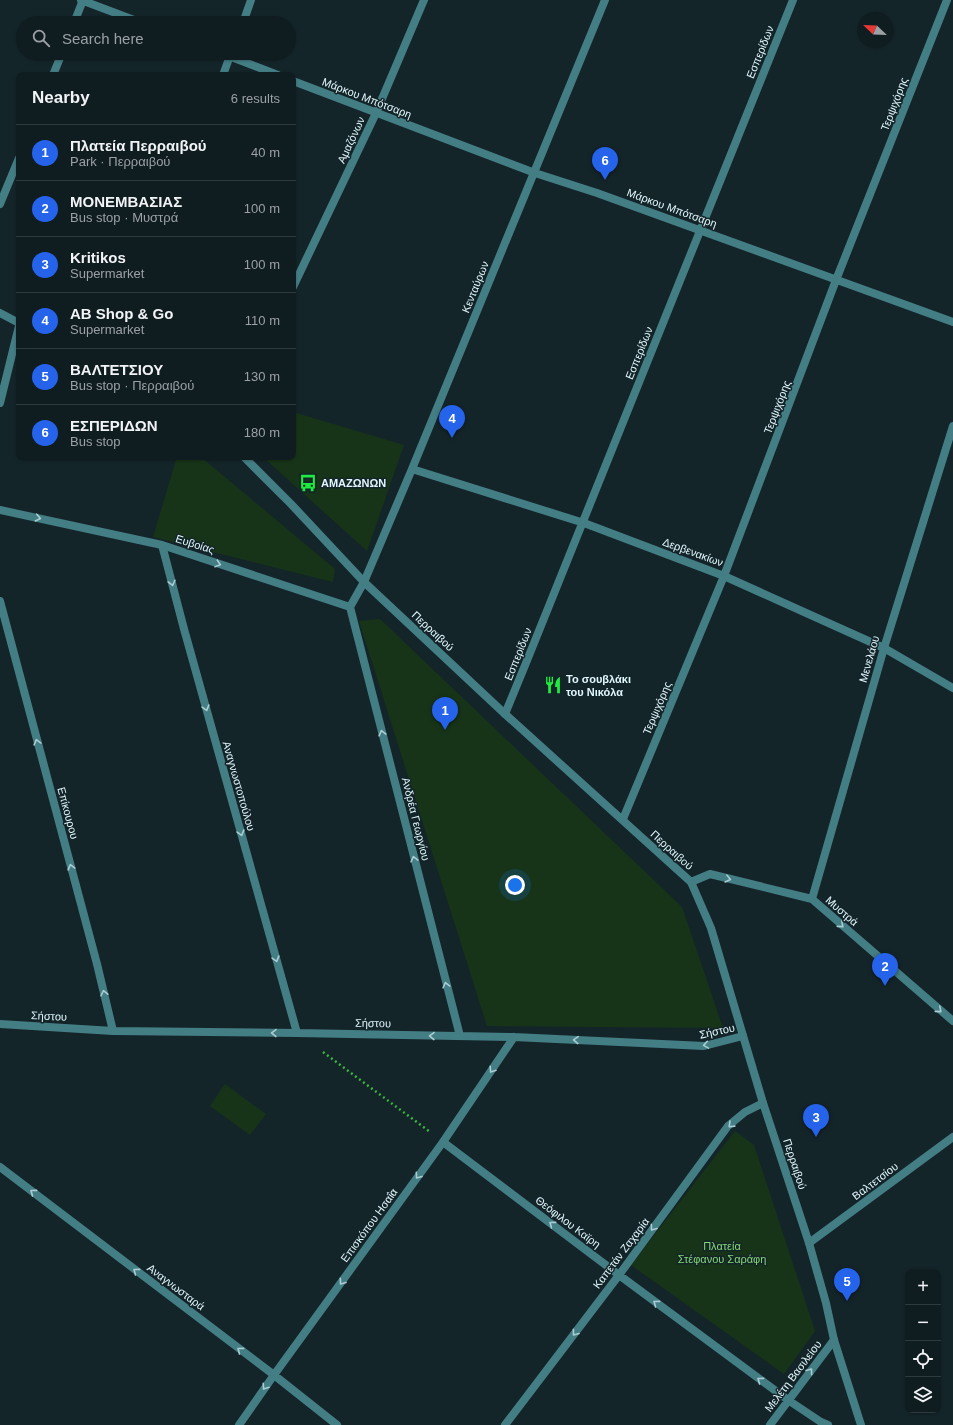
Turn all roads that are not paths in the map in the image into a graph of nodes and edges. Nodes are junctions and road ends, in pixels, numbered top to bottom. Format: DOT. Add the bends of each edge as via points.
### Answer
graph roads {
  1 [pos="83,0"];
  2 [pos="251,0"];
  3 [pos="424,0"];
  4 [pos="605,0"];
  5 [pos="793,0"];
  6 [pos="947,0"];
  7 [pos="77,16"];
  8 [pos="124,16"];
  9 [pos="245,16"];
  10 [pos="59,60"];
  11 [pos="228,60"];
  12 [pos="242,60"];
  13 [pos="54,72"];
  14 [pos="224,72"];
  15 [pos="271,72"];
  16 [pos="296,82"];
  17 [pos="376,113"];
  18 [pos="16,165"];
  19 [pos="535,172"];
  20 [pos="0,204"];
  21 [pos="700,230"];
  22 [pos="836,280"];
  23 [pos="296,281"];
  24 [pos="0,313"];
  25 [pos="16,322"];
  26 [pos="953,322"];
  27 [pos="16,336"];
  28 [pos="0,402"];
  29 [pos="953,426"];
  30 [pos="247,460"];
  31 [pos="412,469"];
  32 [pos="0,510"];
  33 [pos="584,523"];
  34 [pos="162,545"];
  35 [pos="724,576"];
  36 [pos="364,582"];
  37 [pos="0,602"];
  38 [pos="350,607"];
  39 [pos="884,648"];
  40 [pos="953,688"];
  41 [pos="505,714"];
  42 [pos="623,820"];
  43 [pos="691,882"];
  44 [pos="812,899"];
  45 [pos="953,1021"];
  46 [pos="0,1024"];
  47 [pos="113,1031"];
  48 [pos="297,1033"];
  49 [pos="460,1036"];
  50 [pos="743,1036"];
  51 [pos="514,1037"];
  52 [pos="763,1103"];
  53 [pos="953,1137"];
  54 [pos="443,1142"];
  55 [pos="0,1167"];
  56 [pos="809,1243"];
  57 [pos="619,1275"];
  58 [pos="834,1340"];
  59 [pos="274,1375"];
  60 [pos="788,1400"];
  61 [pos="239,1425"];
  62 [pos="337,1425"];
  63 [pos="505,1425"];
  64 [pos="770,1425"];
  65 [pos="828,1425"];
  66 [pos="862,1425"];
  1 -- 7 [label="street"];
  1 -- 8 [label="street"];
  2 -- 9 [label="street"];
  3 -- 17 [label="street, Αμαζόνων"];
  4 -- 19 [label="street, Κενταύρων"];
  5 -- 21 [label="street, Εσπερίδων"];
  6 -- 22 [label="street, Τερψιχόρης"];
  10 -- 13 [label="street"];
  11 -- 14 [label="street"];
  12 -- 15 [label="street"];
  16 -- 17 [label="street, Μάρκου Μπότσαρη"];
  17 -- 19 [label="street, Μάρκου Μπότσαρη"];
  17 -- 23 [label="street, Αμαζόνων"];
  18 -- 20 [label="street"];
  19 -- 21 [label="street, Μάρκου Μπότσαρη"];
  19 -- 31 [label="street, Κενταύρων"];
  21 -- 22 [label="street, Μάρκου Μπότσαρη"];
  21 -- 33 [label="street, Εσπερίδων"];
  22 -- 26 [label="street, Μάρκου Μπότσαρη"];
  22 -- 35 [label="street, Τερψιχόρης"];
  24 -- 25 [label="street"];
  27 -- 28 [label="street"];
  29 -- 39 [label="street, Μενελάου"];
  30 -- 36 [label="street, Περραιβού"];
  31 -- 33 [label="street, Δερβενακίων"];
  31 -- 36 [label="street, Κενταύρων"];
  32 -- 34 [label="street, Ευβοίας, one-way"];
  33 -- 35 [label="street, Δερβενακίων"];
  33 -- 41 [label="street, Εσπερίδων"];
  34 -- 38 [label="street, Ευβοίας, one-way"];
  34 -- 48 [label="street, Αναγνωστοπούλου, one-way"];
  35 -- 39 [label="street, Δερβενακίων"];
  35 -- 42 [label="street, Τερψιχόρης"];
  36 -- 38 [label="street"];
  36 -- 41 [label="street, Περραιβού"];
  47 -- 37 [label="street, Επίκουρου, one-way"];
  49 -- 38 [label="street, Ανδρέα Γεωργίου, one-way"];
  39 -- 40 [label="street, Δερβενακίων"];
  39 -- 44 [label="street, Μενελάου"];
  41 -- 42 [label="street, Περραιβού"];
  42 -- 43 [label="street, Περραιβού"];
  43 -- 44 [label="street, Μυστρά, one-way" via="710,874"];
  43 -- 50 [label="street, Περραιβού" via="710,928"];
  44 -- 45 [label="street, Μυστρά, one-way"];
  46 -- 47 [label="street, Σήστου"];
  48 -- 47 [label="street, Σήστου, one-way"];
  49 -- 48 [label="street, Σήστου, one-way"];
  49 -- 51 [label="street, Σήστου"];
  50 -- 51 [label="street, Σήστου, one-way" via="704,1046"];
  50 -- 52 [label="street, Περραιβού"];
  51 -- 54 [label="street, Επισκόπου Ησαΐα, one-way"];
  52 -- 56 [label="street, Περραιβού"];
  52 -- 57 [label="street, Καπετάν Ζαχαρία, one-way" via="745,1112 728,1126"];
  53 -- 56 [label="street, Βαλτετσίου"];
  57 -- 54 [label="street, Θεόφιλου Καϊρη, one-way"];
  54 -- 59 [label="street, Επισκόπου Ησαΐα, one-way"];
  59 -- 55 [label="street, Αναγνωσταρά, one-way"];
  56 -- 58 [label="street, Περραιβού"];
  60 -- 57 [label="street, Θεόφιλου Καϊρη, one-way"];
  57 -- 63 [label="street, Καπετάν Ζαχαρία, one-way"];
  60 -- 58 [label="street, Μελέτη Βασιλείου, one-way"];
  58 -- 66 [label="street, Περραιβού"];
  59 -- 61 [label="street, Επισκόπου Ησαΐα, one-way"];
  59 -- 62 [label="street, Αναγνωσταρά"];
  60 -- 64 [label="street, Μελέτη Βασιλείου"];
  60 -- 65 [label="street, Θεόφιλου Καϊρη"];
}
